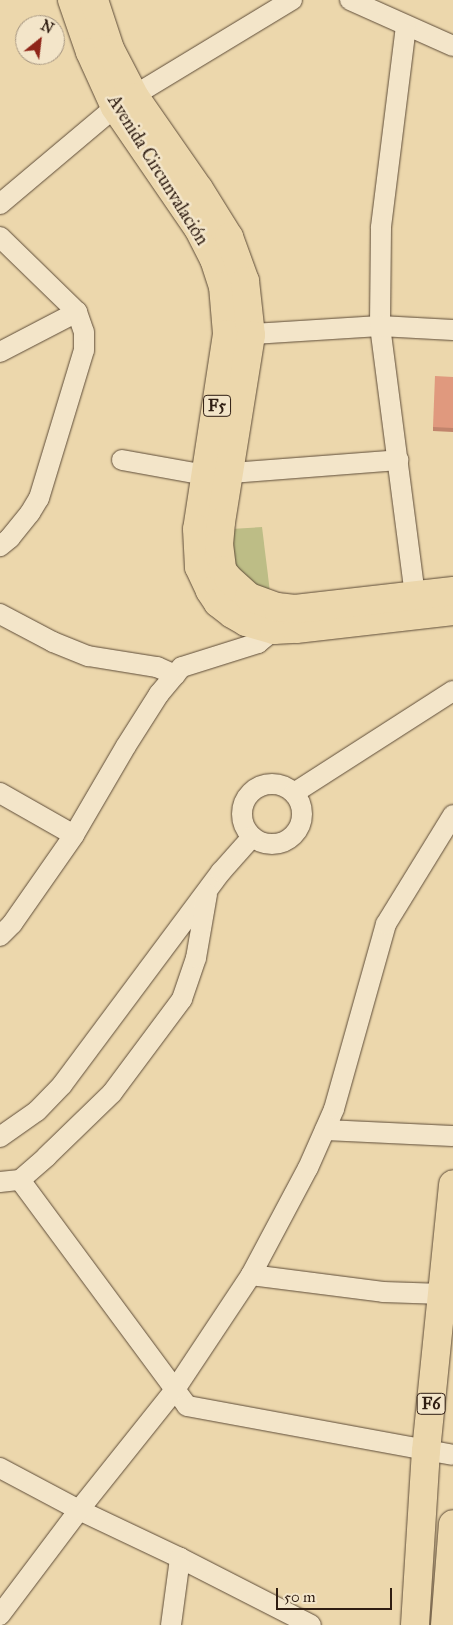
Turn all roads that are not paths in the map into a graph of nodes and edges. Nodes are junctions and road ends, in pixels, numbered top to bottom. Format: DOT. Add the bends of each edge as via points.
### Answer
graph roads {
  1 [pos="72,0"];
  2 [pos="94,0"];
  3 [pos="292,0"];
  4 [pos="350,0"];
  5 [pos="406,26"];
  6 [pos="453,46"];
  7 [pos="125,102"];
  8 [pos="0,204"];
  9 [pos="0,237"];
  10 [pos="77,312"];
  11 [pos="380,326"];
  12 [pos="453,330"];
  13 [pos="239,335"];
  14 [pos="0,352"];
  15 [pos="122,460"];
  16 [pos="398,460"];
  17 [pos="217,475"];
  18 [pos="0,546"];
  19 [pos="453,591"];
  20 [pos="415,595"];
  21 [pos="453,611"];
  22 [pos="0,614"];
  23 [pos="288,623"];
  24 [pos="176,675"];
  25 [pos="453,691"];
  26 [pos="0,793"];
  27 [pos="294,793"];
  28 [pos="453,815"];
  29 [pos="74,835"];
  30 [pos="252,837"];
  31 [pos="208,890"];
  32 [pos="0,936"];
  33 [pos="325,1130"];
  34 [pos="453,1136"];
  35 [pos="0,1137"];
  36 [pos="10,1181"];
  37 [pos="453,1184"];
  38 [pos="251,1275"];
  39 [pos="443,1294"];
  40 [pos="174,1391"];
  41 [pos="426,1452"];
  42 [pos="453,1455"];
  43 [pos="0,1468"];
  44 [pos="79,1510"];
  45 [pos="453,1524"];
  46 [pos="180,1558"];
  47 [pos="0,1615"];
  48 [pos="171,1625"];
  49 [pos="311,1625"];
  50 [pos="415,1625"];
  51 [pos="445,1625"];
  1 -- 7 [label="highway, Avenida Circunvalación / F5" via="90,52"];
  2 -- 7 [label="highway, Avenida Circunvalación / F5"];
  3 -- 7 [label="street"];
  4 -- 5 [label="street"];
  5 -- 6 [label="street"];
  5 -- 11 [label="street" via="381,228"];
  7 -- 8 [label="street"];
  7 -- 13 [label="highway, Avenida Circunvalación / F5" via="199,189 229,237 245,281"];
  9 -- 10 [label="street"];
  10 -- 14 [label="street"];
  10 -- 18 [label="street" via="84,332 84,350 45,482 30,513"];
  11 -- 12 [label="street"];
  11 -- 13 [label="street"];
  11 -- 16 [label="street"];
  13 -- 17 [label="highway, Avenida Circunvalación / F5"];
  15 -- 17 [label="street"];
  16 -- 17 [label="street"];
  16 -- 20 [label="street"];
  17 -- 23 [label="highway, Avenida Circunvalación / F5" via="222,570 235,587 249,597 277,608"];
  19 -- 20 [label="highway, Avenida Circunvalación / F5"];
  20 -- 23 [label="highway, Avenida Circunvalación / F5"];
  21 -- 23 [label="highway, Avenida Circunvalación / F5"];
  22 -- 24 [label="street" via="88,656 157,667"];
  23 -- 24 [label="street" via="258,643 182,667"];
  24 -- 29 [label="street" via="159,694"];
  25 -- 27 [label="street"];
  26 -- 29 [label="street"];
  27 -- 30 [label="street" via="303,812 302,822 290,839 271,844"];
  27 -- 30 [label="street" via="277,784 258,787 250,793 242,810 242,820"];
  28 -- 33 [label="street" via="386,924 334,1110"];
  29 -- 32 [label="street" via="12,924"];
  30 -- 31 [label="street"];
  31 -- 35 [label="street" via="62,1085 37,1112"];
  31 -- 36 [label="street" via="196,958 182,999 112,1093 46,1158"];
  33 -- 34 [label="street"];
  33 -- 38 [label="street"];
  36 -- 40 [label="street"];
  37 -- 39 [label="highway, F6"];
  38 -- 39 [label="street" via="383,1292"];
  38 -- 40 [label="street"];
  39 -- 41 [label="highway, F6"];
  40 -- 41 [label="street" via="187,1406"];
  40 -- 44 [label="street"];
  41 -- 42 [label="street"];
  41 -- 50 [label="highway, F6"];
  43 -- 44 [label="street"];
  44 -- 46 [label="street"];
  44 -- 47 [label="street"];
  45 -- 51 [label="highway"];
  46 -- 48 [label="street"];
  46 -- 49 [label="street"];
}
